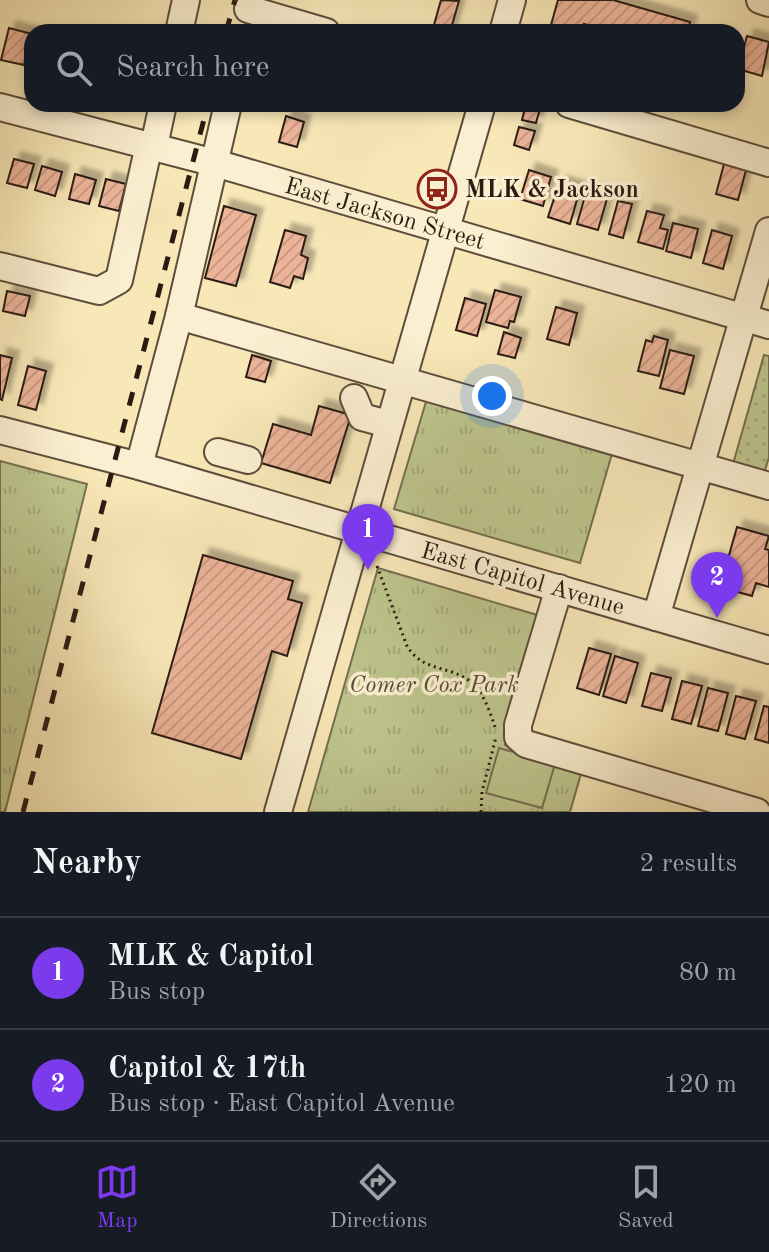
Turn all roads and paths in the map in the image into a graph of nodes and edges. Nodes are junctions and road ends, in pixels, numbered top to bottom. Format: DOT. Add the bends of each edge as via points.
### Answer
graph roads {
  1 [pos="186,0"];
  2 [pos="512,0"];
  3 [pos="760,0"];
  4 [pos="769,3"];
  5 [pos="247,14"];
  6 [pos="181,24"];
  7 [pos="291,24"];
  8 [pos="505,24"];
  9 [pos="0,107"];
  10 [pos="161,112"];
  11 [pos="226,112"];
  12 [pos="480,112"];
  13 [pos="596,112"];
  14 [pos="151,146"];
  15 [pos="215,163"];
  16 [pos="769,163"];
  17 [pos="446,230"];
  18 [pos="769,231"];
  19 [pos="0,266"];
  20 [pos="179,316"];
  21 [pos="744,317"];
  22 [pos="769,325"];
  23 [pos="401,380"];
  24 [pos="354,398"];
  25 [pos="388,424"];
  26 [pos="0,430"];
  27 [pos="218,452"];
  28 [pos="248,460"];
  29 [pos="700,465"];
  30 [pos="139,466"];
  31 [pos="769,486"];
  32 [pos="358,531"];
  33 [pos="377,566"];
  34 [pos="559,588"];
  35 [pos="656,617"];
  36 [pos="769,650"];
  37 [pos="278,812"];
  38 [pos="481,812"];
  39 [pos="757,812"];
  1 -- 6 [label="street"];
  2 -- 8 [label="street"];
  3 -- 4 [label="street"];
  5 -- 7 [label="street"];
  9 -- 14 [label="street, East Jackson Street"];
  10 -- 14 [label="street"];
  11 -- 15 [label="street"];
  12 -- 17 [label="street"];
  13 -- 16 [label="street"];
  14 -- 15 [label="street, East Jackson Street"];
  14 -- 19 [label="street" via="119,280 99,291"];
  15 -- 17 [label="street, East Jackson Street"];
  15 -- 20 [label="street"];
  17 -- 21 [label="street, East Jackson Street"];
  17 -- 23 [label="street"];
  18 -- 21 [label="street"];
  20 -- 23 [label="street"];
  20 -- 30 [label="street"];
  21 -- 22 [label="street, East Jackson Street"];
  21 -- 29 [label="street"];
  23 -- 25 [label="street"];
  23 -- 29 [label="street"];
  24 -- 25 [label="street" via="362,417"];
  25 -- 32 [label="street"];
  26 -- 30 [label="street, East Capitol Avenue"];
  27 -- 28 [label="street"];
  29 -- 31 [label="street"];
  29 -- 35 [label="street"];
  30 -- 32 [label="street, East Capitol Avenue"];
  32 -- 34 [label="street, East Capitol Avenue"];
  32 -- 37 [label="street"];
  33 -- 38 [label="path" via="414,658 473,684 489,709 497,733"];
  34 -- 35 [label="street, East Capitol Avenue"];
  34 -- 39 [label="street" via="518,737 526,744"];
  35 -- 36 [label="street, East Capitol Avenue"];
}
